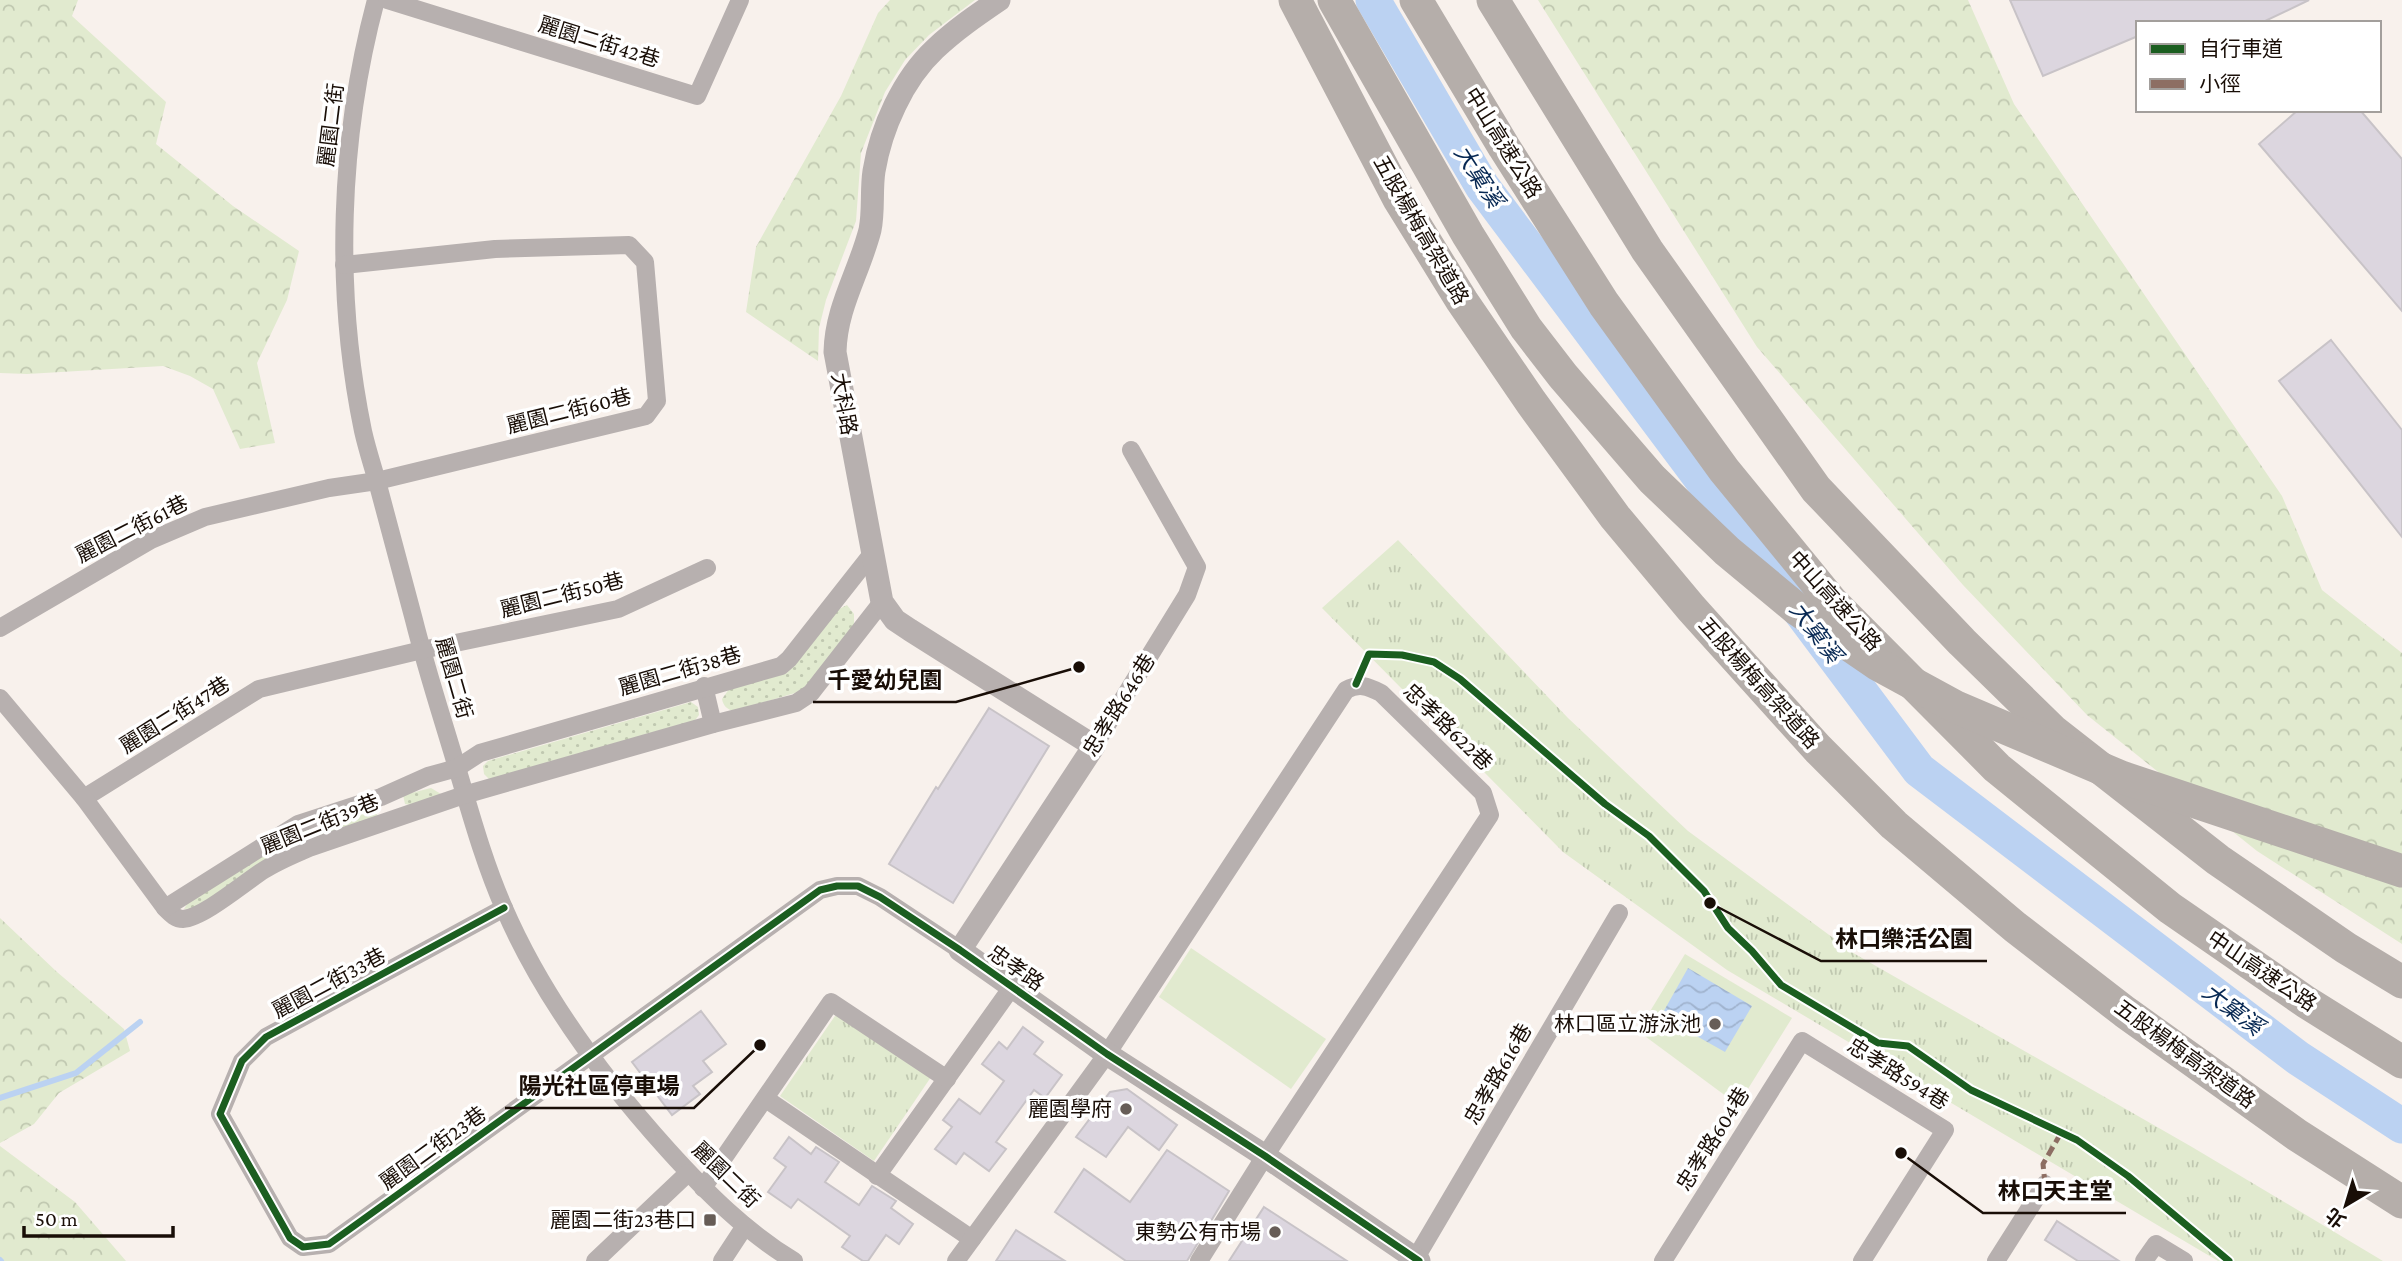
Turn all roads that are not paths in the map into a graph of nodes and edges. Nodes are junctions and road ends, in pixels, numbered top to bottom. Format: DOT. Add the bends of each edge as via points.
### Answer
graph roads {
  1 [pos="376,0"];
  2 [pos="387,0"];
  3 [pos="740,0"];
  4 [pos="999,0"];
  5 [pos="1295,0"];
  6 [pos="1334,0"];
  7 [pos="1416,0"];
  8 [pos="1493,0"];
  9 [pos="345,265"];
  10 [pos="1131,450"];
  11 [pos="377,481"];
  12 [pos="871,555"];
  13 [pos="707,568"];
  14 [pos="881,602"];
  15 [pos="0,628"];
  16 [pos="422,650"];
  17 [pos="704,686"];
  18 [pos="0,698"];
  19 [pos="713,724"];
  20 [pos="1094,746"];
  21 [pos="457,768"];
  22 [pos="464,795"];
  23 [pos="381,797"];
  24 [pos="85,798"];
  25 [pos="390,821"];
  26 [pos="2402,871"];
  27 [pos="165,908"];
  28 [pos="504,908"];
  29 [pos="1619,913"];
  30 [pos="960,950"];
  31 [pos="2402,982"];
  32 [pos="1013,987"];
  33 [pos="1802,1041"];
  34 [pos="1107,1054"];
  35 [pos="590,1056"];
  36 [pos="2402,1062"];
  37 [pos="947,1079"];
  38 [pos="766,1099"];
  39 [pos="1265,1156"];
  40 [pos="688,1173"];
  41 [pos="877,1176"];
  42 [pos="2045,1184"];
  43 [pos="703,1188"];
  44 [pos="2402,1202"];
  45 [pos="745,1226"];
  46 [pos="972,1239"];
  47 [pos="329,1244"];
  48 [pos="1416,1260"];
  49 [pos="595,1261"];
  50 [pos="722,1261"];
  51 [pos="794,1261"];
  52 [pos="957,1261"];
  53 [pos="1199,1261"];
  54 [pos="1663,1261"];
  55 [pos="1862,1261"];
  56 [pos="1996,1261"];
  57 [pos="2144,1261"];
  58 [pos="2184,1261"];
  1 -- 9 [label="street, 麗園二街" via="354,114 346,186"];
  2 -- 3 [label="street, 麗園二街42巷" via="697,96"];
  4 -- 12 [label="street, 大科路" via="934,50 895,108 873,173 871,226 835,330"];
  5 -- 44 [label="highway, 五股楊梅高架道路" via="1399,199 1531,402 1615,517 1809,740 1894,825 2015,927 2265,1112"];
  6 -- 26 [label="highway, 五股楊梅高架道路, bridge" via="1526,328 1652,479 1727,551 1798,610 1877,664 1956,707 2121,777"];
  7 -- 36 [label="highway, 中山高速公路" via="1604,304 1724,470 1832,602 1997,768 2170,908"];
  8 -- 31 [label="highway" via="1647,250 1816,489 2053,731 2218,860"];
  9 -- 11 [label="street, 麗園二街" via="352,366"];
  9 -- 11 [label="street, 麗園二街60巷" via="495,249 629,245 645,262 657,401 646,416"];
  10 -- 20 [label="street, 忠孝路646巷" via="1196,567 1187,596"];
  11 -- 15 [label="street, 麗園二街61巷" via="205,517 151,540"];
  11 -- 16 [label="street, 麗園二街"];
  12 -- 14 [label="street, 大科路"];
  12 -- 17 [label="street, 麗園二街38巷" via="789,659 772,669"];
  13 -- 16 [label="street, 麗園二街50巷" via="618,609"];
  14 -- 19 [label="street" via="810,693 796,703"];
  14 -- 20 [label="street" via="895,620"];
  16 -- 21 [label="street, 麗園二街"];
  16 -- 24 [label="street, 麗園二街47巷" via="259,689"];
  17 -- 19 [label="street"];
  17 -- 21 [label="street, 麗園二街38巷" via="480,753"];
  18 -- 24 [label="street"];
  19 -- 22 [label="street"];
  20 -- 30 [label="street, 忠孝路646巷"];
  21 -- 22 [label="street, 麗園二街"];
  21 -- 23 [label="street, 麗園二街39巷"];
  22 -- 25 [label="street, 麗園二街39巷"];
  22 -- 28 [label="street, 麗園二街"];
  23 -- 25 [label="street"];
  23 -- 27 [label="street, 麗園二街39巷" via="298,824"];
  24 -- 27 [label="street"];
  25 -- 27 [label="street, 麗園二街39巷" via="284,858 197,916 174,917"];
  28 -- 35 [label="street, 麗園二街"];
  28 -- 47 [label="street, 麗園二街33巷" via="267,1037 242,1061 220,1114 290,1238 303,1247"];
  29 -- 48 [label="street, 忠孝路616巷"];
  30 -- 32 [label="street, 忠孝路"];
  30 -- 35 [label="street, 忠孝路" via="858,886 820,890"];
  32 -- 34 [label="street, 忠孝路"];
  32 -- 37 [label="street"];
  33 -- 54 [label="street, 忠孝路604巷"];
  33 -- 55 [label="street, 忠孝路594巷" via="1945,1129"];
  34 -- 39 [label="street, 忠孝路"];
  34 -- 39 [label="street, 忠孝路622巷" via="1346,690 1356,684 1381,693 1483,793 1490,815"];
  34 -- 46 [label="street"];
  35 -- 40 [label="street, 麗園二街"];
  35 -- 47 [label="street, 麗園二街23巷"];
  37 -- 38 [label="street" via="831,1002"];
  37 -- 41 [label="street"];
  38 -- 41 [label="street"];
  38 -- 43 [label="street"];
  39 -- 48 [label="street, 忠孝路"];
  39 -- 53 [label="street"];
  40 -- 43 [label="street, 麗園二街"];
  40 -- 49 [label="street"];
  41 -- 46 [label="street"];
  42 -- 56 [label="street"];
  43 -- 45 [label="street, 麗園二街"];
  45 -- 50 [label="street"];
  45 -- 51 [label="street, 麗園二街"];
  46 -- 52 [label="street"];
  57 -- 58 [label="street" via="2156,1244"];
}
